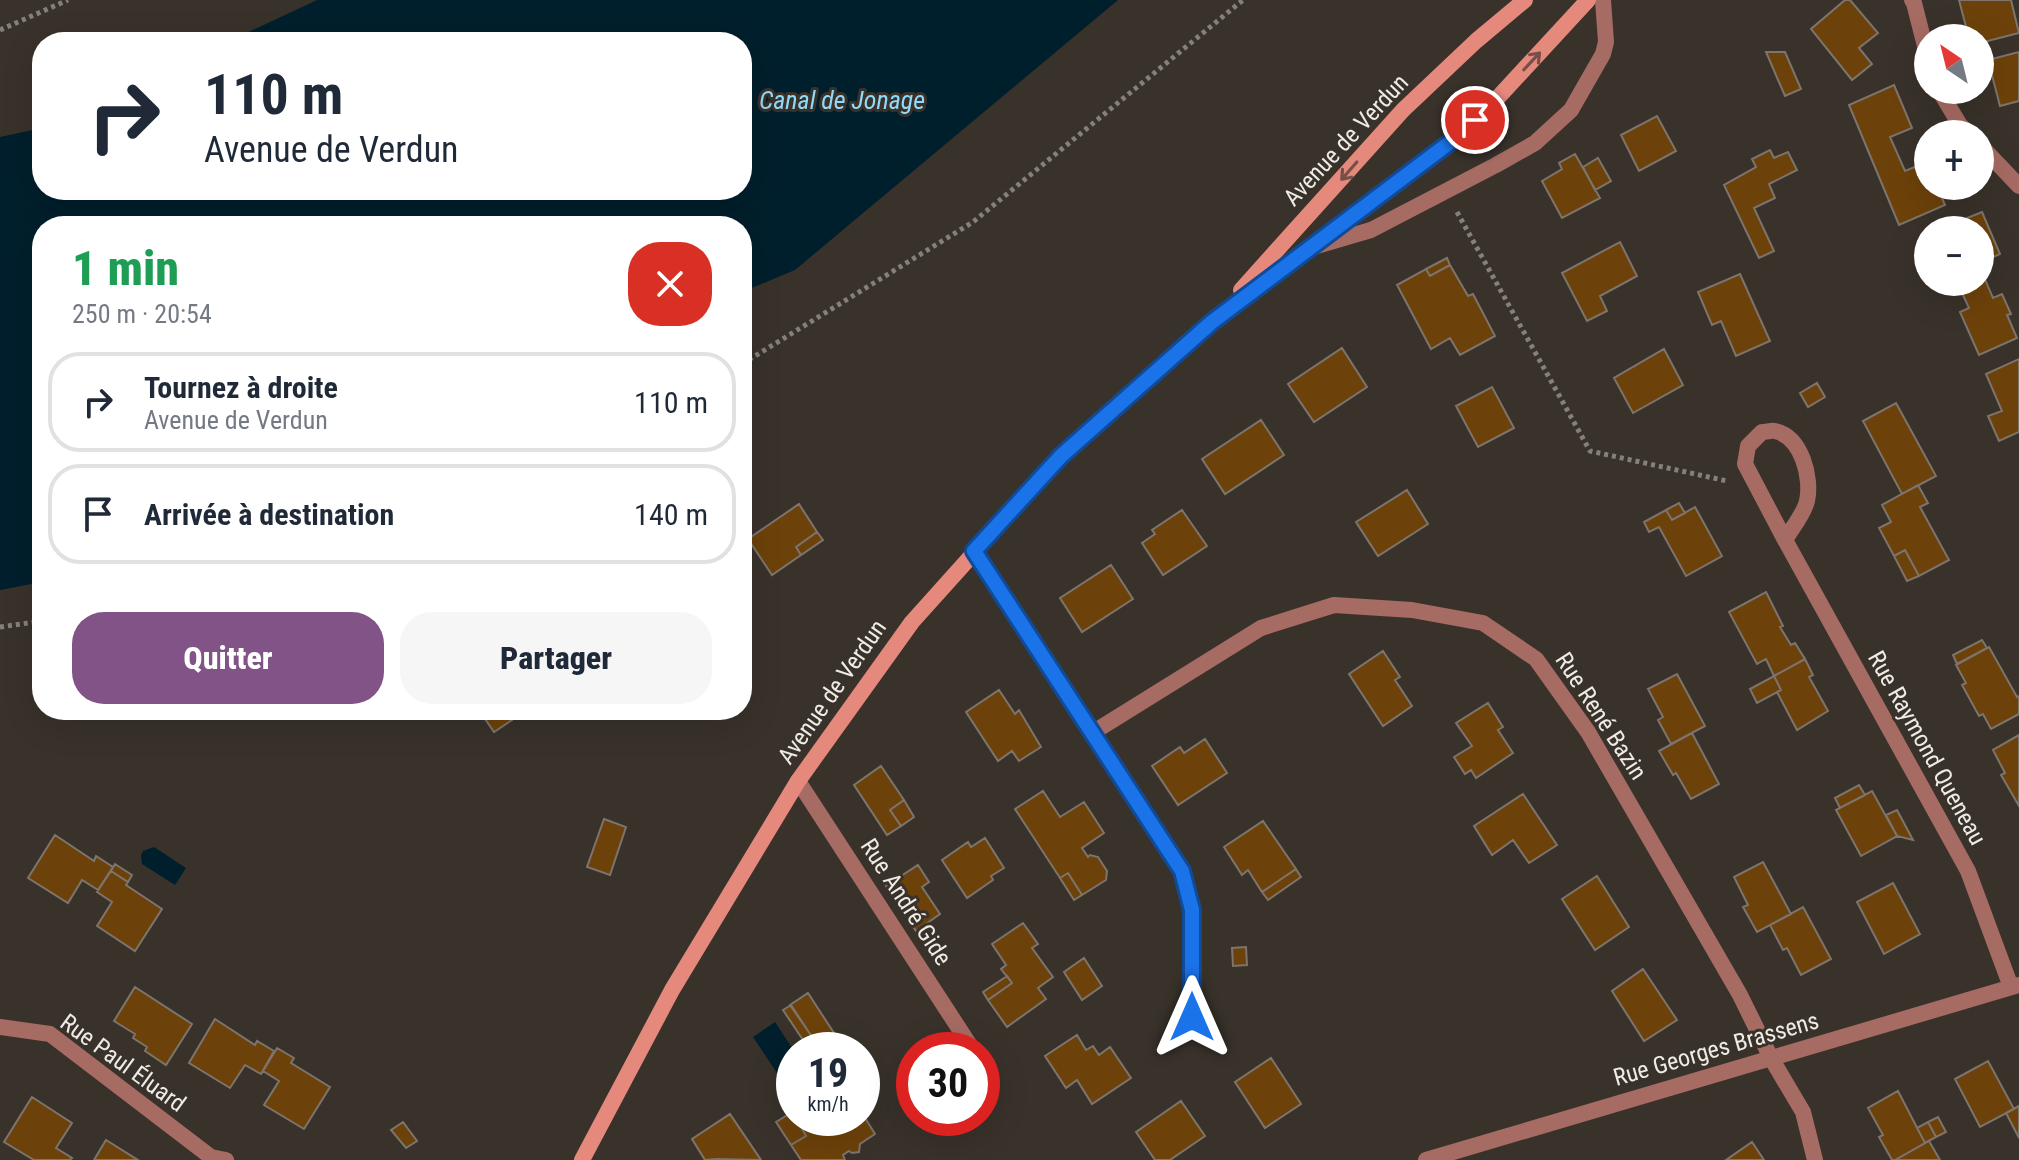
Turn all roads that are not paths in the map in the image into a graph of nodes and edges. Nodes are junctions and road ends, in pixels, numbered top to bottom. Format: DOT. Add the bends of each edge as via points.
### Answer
graph roads {
  1 [pos="1525,0"];
  2 [pos="1588,0"];
  3 [pos="1603,0"];
  4 [pos="1912,0"];
  5 [pos="1919,24"];
  6 [pos="1994,160"];
  7 [pos="2019,186"];
  8 [pos="1308,249"];
  9 [pos="1212,322"];
  10 [pos="1785,540"];
  11 [pos="974,551"];
  12 [pos="1092,733"];
  13 [pos="798,781"];
  14 [pos="2015,986"];
  15 [pos="1192,1017"];
  16 [pos="0,1027"];
  17 [pos="961,1032"];
  18 [pos="1771,1058"];
  19 [pos="215,1159"];
  20 [pos="582,1160"];
  21 [pos="1426,1160"];
  22 [pos="1815,1160"];
  1 -- 9 [label="main road, Avenue de Verdun, one-way" via="1403,110"];
  8 -- 2 [label="main road, Avenue de Verdun, one-way" via="1457,137"];
  3 -- 8 [label="street" via="1603,54 1571,110 1535,143 1371,230"];
  4 -- 5 [label="street"];
  6 -- 7 [label="street"];
  8 -- 9 [label="main road, Avenue de Verdun"];
  9 -- 11 [label="main road, Avenue de Verdun" via="1061,456"];
  10 -- 10 [label="street, Rue Raymond Queneau" via="1745,464 1748,446 1762,432 1776,431 1790,440 1809,479 1806,504"];
  10 -- 14 [label="street, Rue Raymond Queneau" via="1968,871"];
  11 -- 12 [label="street"];
  11 -- 13 [label="main road, Avenue de Verdun" via="912,622"];
  12 -- 15 [label="street" via="1182,871 1192,910"];
  12 -- 18 [label="street, Rue René Bazin" via="1261,628 1334,605 1412,610 1483,623 1536,659 1588,732"];
  13 -- 17 [label="street, Rue André Gide"];
  13 -- 20 [label="main road, Avenue de Verdun" via="672,990"];
  14 -- 18 [label="street, Rue Georges Brassens"];
  16 -- 19 [label="street, Rue Paul Éluard" via="50,1034"];
  18 -- 21 [label="street, Rue Georges Brassens"];
  18 -- 22 [label="street, Rue René Bazin" via="1803,1112"];
}
